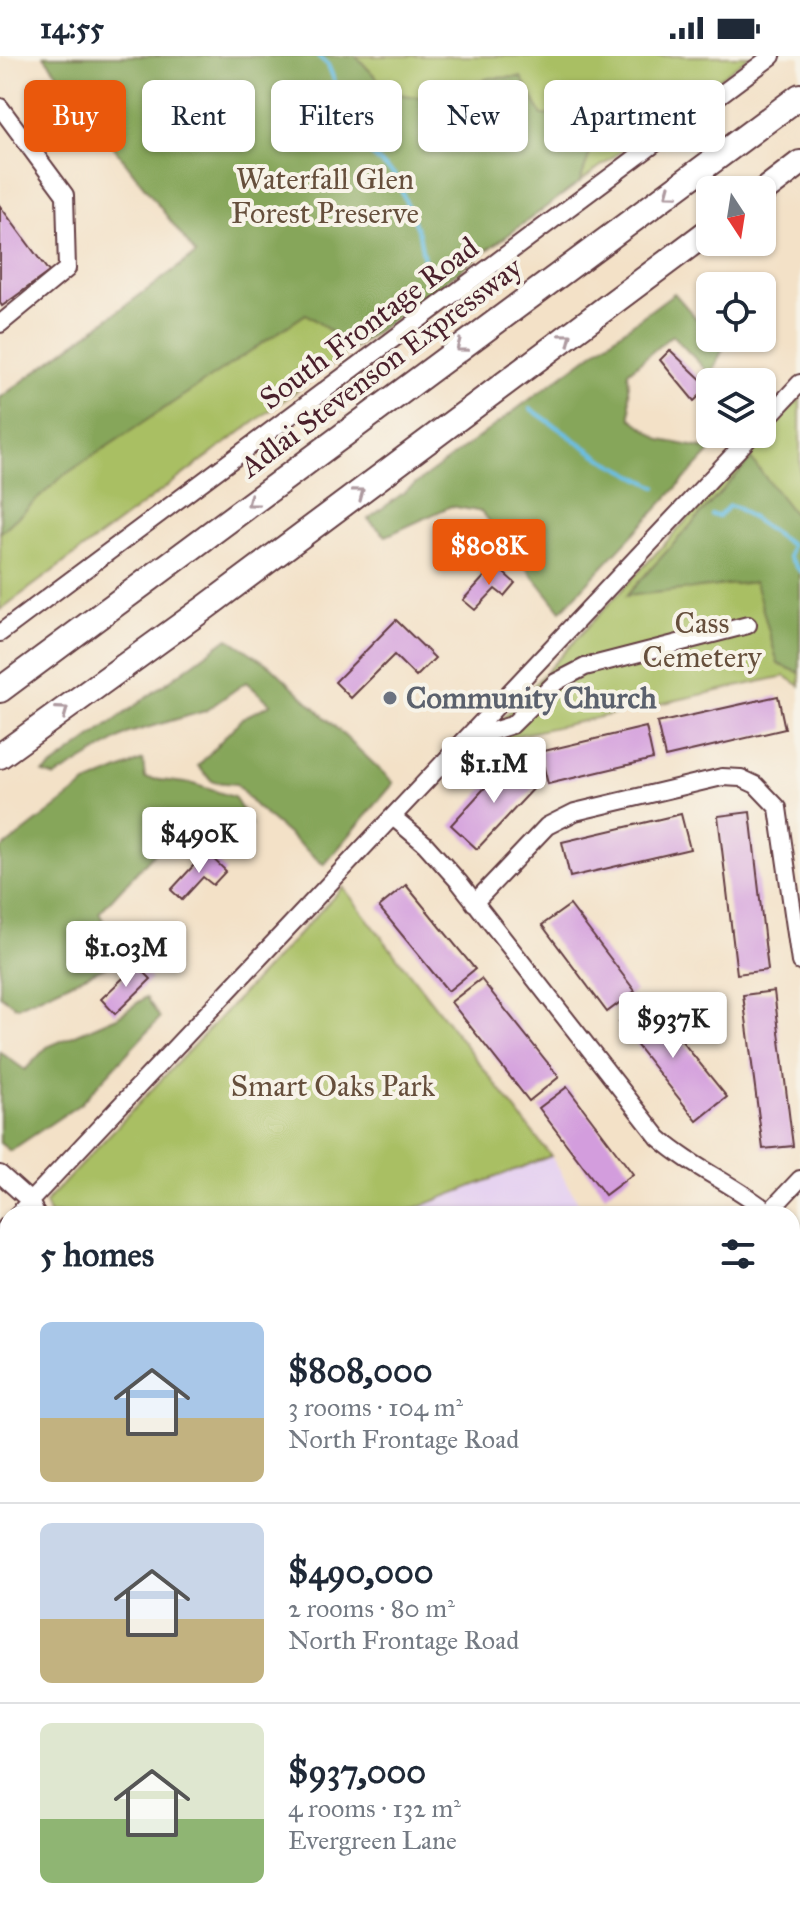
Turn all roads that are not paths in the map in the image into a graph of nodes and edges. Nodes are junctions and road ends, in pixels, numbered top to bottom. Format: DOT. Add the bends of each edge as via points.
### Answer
graph roads {
  1 [pos="772,56"];
  2 [pos="800,96"];
  3 [pos="0,107"];
  4 [pos="800,163"];
  5 [pos="776,181"];
  6 [pos="696,240"];
  7 [pos="0,324"];
  8 [pos="800,383"];
  9 [pos="776,409"];
  10 [pos="740,448"];
  11 [pos="748,625"];
  12 [pos="0,633"];
  13 [pos="55,650"];
  14 [pos="0,680"];
  15 [pos="0,690"];
  16 [pos="27,737"];
  17 [pos="467,739"];
  18 [pos="0,756"];
  19 [pos="0,763"];
  20 [pos="393,817"];
  21 [pos="474,903"];
  22 [pos="800,962"];
  23 [pos="0,1174"];
  24 [pos="800,1179"];
  25 [pos="32,1206"];
  26 [pos="34,1206"];
  27 [pos="759,1206"];
  28 [pos="774,1206"];
  1 -- 12 [label="street, South Frontage Road"];
  2 -- 13 [label="highway, Adlai Stevenson Expressway, one-way"];
  3 -- 7 [label="street" via="65,195 67,269"];
  4 -- 5 [label="highway"];
  16 -- 6 [label="highway, one-way"];
  8 -- 9 [label="street"];
  10 -- 17 [label="street"];
  11 -- 17 [label="street" via="585,667 556,682 512,725"];
  13 -- 14 [label="highway"];
  13 -- 15 [label="highway, Adlai Stevenson Expressway"];
  16 -- 18 [label="highway"];
  16 -- 19 [label="highway"];
  17 -- 20 [label="street"];
  20 -- 21 [label="street" via="444,864"];
  20 -- 26 [label="street"];
  21 -- 22 [label="street" via="559,818 702,782 741,778 769,795 778,808"];
  21 -- 27 [label="street" via="659,1138"];
  23 -- 25 [label="street"];
  24 -- 28 [label="street"];
}
